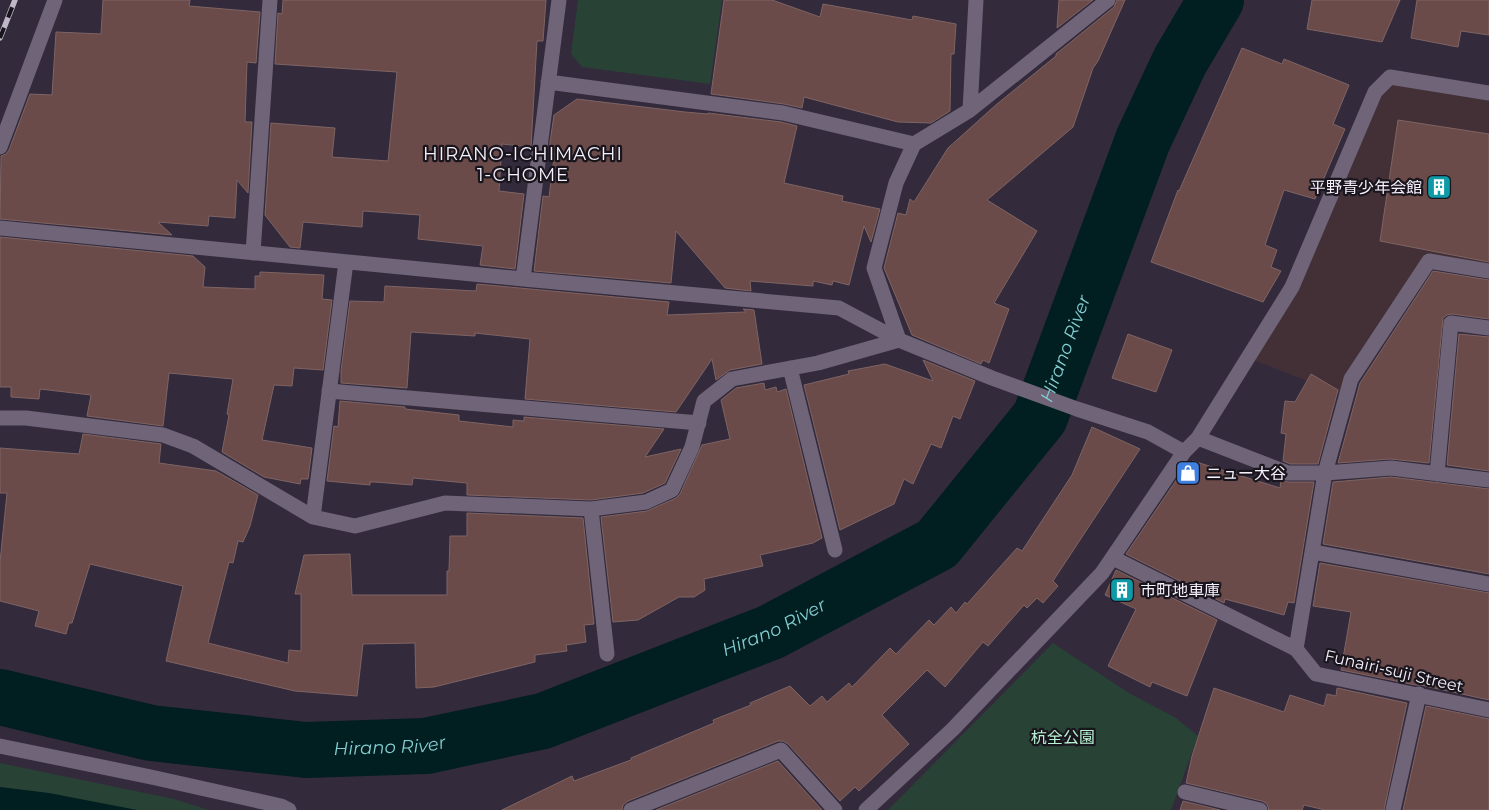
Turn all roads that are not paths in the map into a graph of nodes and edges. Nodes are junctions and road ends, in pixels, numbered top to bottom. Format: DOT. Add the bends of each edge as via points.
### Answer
graph roads {
  1 [pos="55,0"];
  2 [pos="270,0"];
  3 [pos="559,0"];
  4 [pos="976,0"];
  5 [pos="1108,0"];
  6 [pos="548,82"];
  7 [pos="1489,93"];
  8 [pos="970,110"];
  9 [pos="914,144"];
  10 [pos="0,147"];
  11 [pos="0,228"];
  12 [pos="253,253"];
  13 [pos="346,262"];
  14 [pos="1489,271"];
  15 [pos="523,279"];
  16 [pos="1489,328"];
  17 [pos="899,340"];
  18 [pos="790,368"];
  19 [pos="329,392"];
  20 [pos="0,418"];
  21 [pos="699,423"];
  22 [pos="1198,438"];
  23 [pos="1184,452"];
  24 [pos="1325,473"];
  25 [pos="1436,474"];
  26 [pos="1489,480"];
  27 [pos="592,509"];
  28 [pos="313,517"];
  29 [pos="835,550"];
  30 [pos="1313,552"];
  31 [pos="1113,558"];
  32 [pos="1489,584"];
  33 [pos="1296,649"];
  34 [pos="606,654"];
  35 [pos="1419,694"];
  36 [pos="1489,710"];
  37 [pos="0,746"];
  38 [pos="1185,792"];
  39 [pos="289,810"];
  40 [pos="632,810"];
  41 [pos="834,810"];
  42 [pos="866,810"];
  43 [pos="1260,810"];
  44 [pos="1393,810"];
  1 -- 10 [label="street"];
  2 -- 12 [label="street"];
  3 -- 6 [label="street"];
  4 -- 8 [label="street"];
  5 -- 8 [label="street"];
  6 -- 9 [label="street" via="782,113"];
  6 -- 15 [label="street"];
  7 -- 22 [label="street" via="1390,77 1375,92 1292,287"];
  8 -- 9 [label="street"];
  9 -- 17 [label="street" via="896,183 874,268"];
  11 -- 12 [label="street"];
  12 -- 13 [label="street"];
  13 -- 15 [label="street"];
  13 -- 19 [label="street"];
  14 -- 24 [label="street" via="1429,261 1351,379"];
  15 -- 17 [label="street" via="839,308"];
  16 -- 25 [label="street" via="1451,323"];
  17 -- 18 [label="street"];
  17 -- 23 [label="street" via="992,378 1148,432"];
  18 -- 21 [label="street" via="732,379 704,401"];
  18 -- 29 [label="street"];
  19 -- 21 [label="street"];
  19 -- 28 [label="street"];
  20 -- 28 [label="street" via="26,418 163,435 193,446"];
  21 -- 27 [label="street" via="672,490 646,502"];
  22 -- 23 [label="street"];
  22 -- 24 [label="street" via="1288,473"];
  23 -- 31 [label="street"];
  24 -- 25 [label="street" via="1391,468"];
  24 -- 30 [label="street"];
  25 -- 26 [label="street"];
  27 -- 28 [label="street" via="445,503 354,526"];
  27 -- 34 [label="street"];
  30 -- 32 [label="street"];
  30 -- 33 [label="street"];
  31 -- 33 [label="street, Funairi-suji Street"];
  31 -- 42 [label="street" via="954,729"];
  33 -- 35 [label="street, Funairi-suji Street" via="1316,674"];
  35 -- 36 [label="street, Funairi-suji Street"];
  35 -- 44 [label="street"];
  37 -- 39 [label="street" via="152,777"];
  38 -- 43 [label="street"];
  40 -- 41 [label="street" via="781,750"];
}
